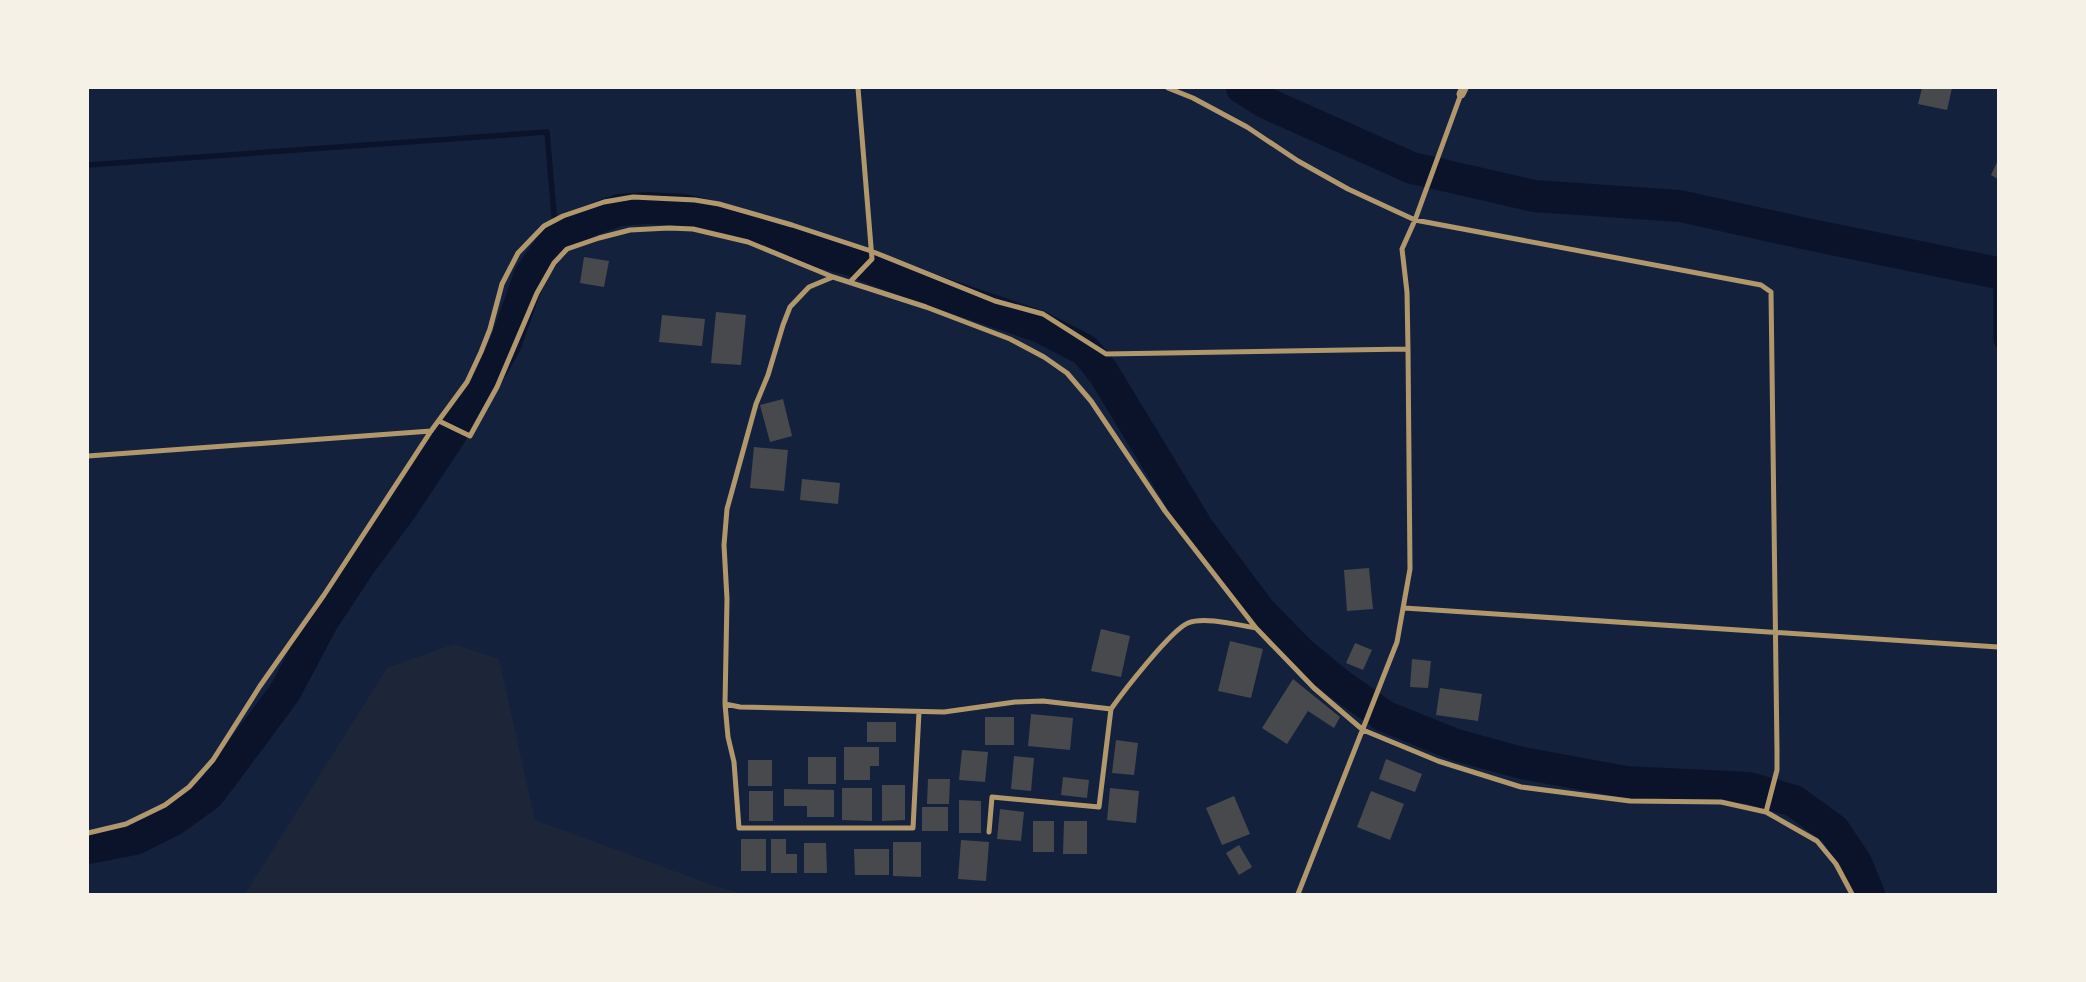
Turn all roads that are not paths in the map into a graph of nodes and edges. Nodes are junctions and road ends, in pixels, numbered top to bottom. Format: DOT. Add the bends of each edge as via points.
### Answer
graph roads {
  1 [pos="858,88"];
  2 [pos="1168,88"];
  3 [pos="1463,91"];
  4 [pos="1415,220"];
  5 [pos="871,251"];
  6 [pos="832,278"];
  7 [pos="850,282"];
  8 [pos="1408,349"];
  9 [pos="439,421"];
  10 [pos="431,431"];
  11 [pos="88,456"];
  12 [pos="1404,608"];
  13 [pos="1256,628"];
  14 [pos="1774,631"];
  15 [pos="1998,647"];
  16 [pos="725,704"];
  17 [pos="1111,708"];
  18 [pos="919,712"];
  19 [pos="1364,730"];
  20 [pos="1766,812"];
  21 [pos="989,832"];
  22 [pos="88,833"];
  23 [pos="1298,894"];
  24 [pos="1852,894"];
  1 -- 5 [label="street"];
  2 -- 4 [label="street" via="1247,127 1348,189"];
  3 -- 4 [label="street"];
  4 -- 8 [label="street" via="1402,249"];
  4 -- 14 [label="street" via="1761,286 1771,292"];
  5 -- 7 [label="street" via="872,259"];
  5 -- 8 [label="street" via="995,301 1043,314 1106,354"];
  5 -- 9 [label="street" via="783,222 694,200 633,197 604,202 563,216 544,226 518,253 502,284 482,352 467,382"];
  6 -- 7 [label="street"];
  6 -- 9 [label="street" via="748,242 693,229 630,230 567,249 554,263 537,293 496,387 470,436"];
  6 -- 16 [label="street" via="809,287 790,307 756,404 729,500 724,545 727,599"];
  7 -- 13 [label="street" via="1010,339 1067,373 1092,402 1165,511"];
  8 -- 12 [label="street" via="1410,569"];
  9 -- 10 [label="street"];
  10 -- 11 [label="street"];
  10 -- 22 [label="street" via="214,760 189,787 165,805 126,824"];
  12 -- 14 [label="street"];
  12 -- 19 [label="street" via="1398,642"];
  13 -- 17 [label="street" via="1204,620 1188,623 1175,632"];
  13 -- 19 [label="street" via="1314,688"];
  14 -- 15 [label="street"];
  14 -- 20 [label="street" via="1776,770"];
  16 -- 18 [label="street"];
  16 -- 18 [label="street" via="739,828 913,828"];
  17 -- 18 [label="street" via="1043,701"];
  17 -- 21 [label="street" via="1099,807 992,797"];
  19 -- 20 [label="street" via="1438,761 1521,787 1630,801 1720,802"];
  19 -- 23 [label="street"];
  20 -- 24 [label="street" via="1817,841 1836,864"];
}
